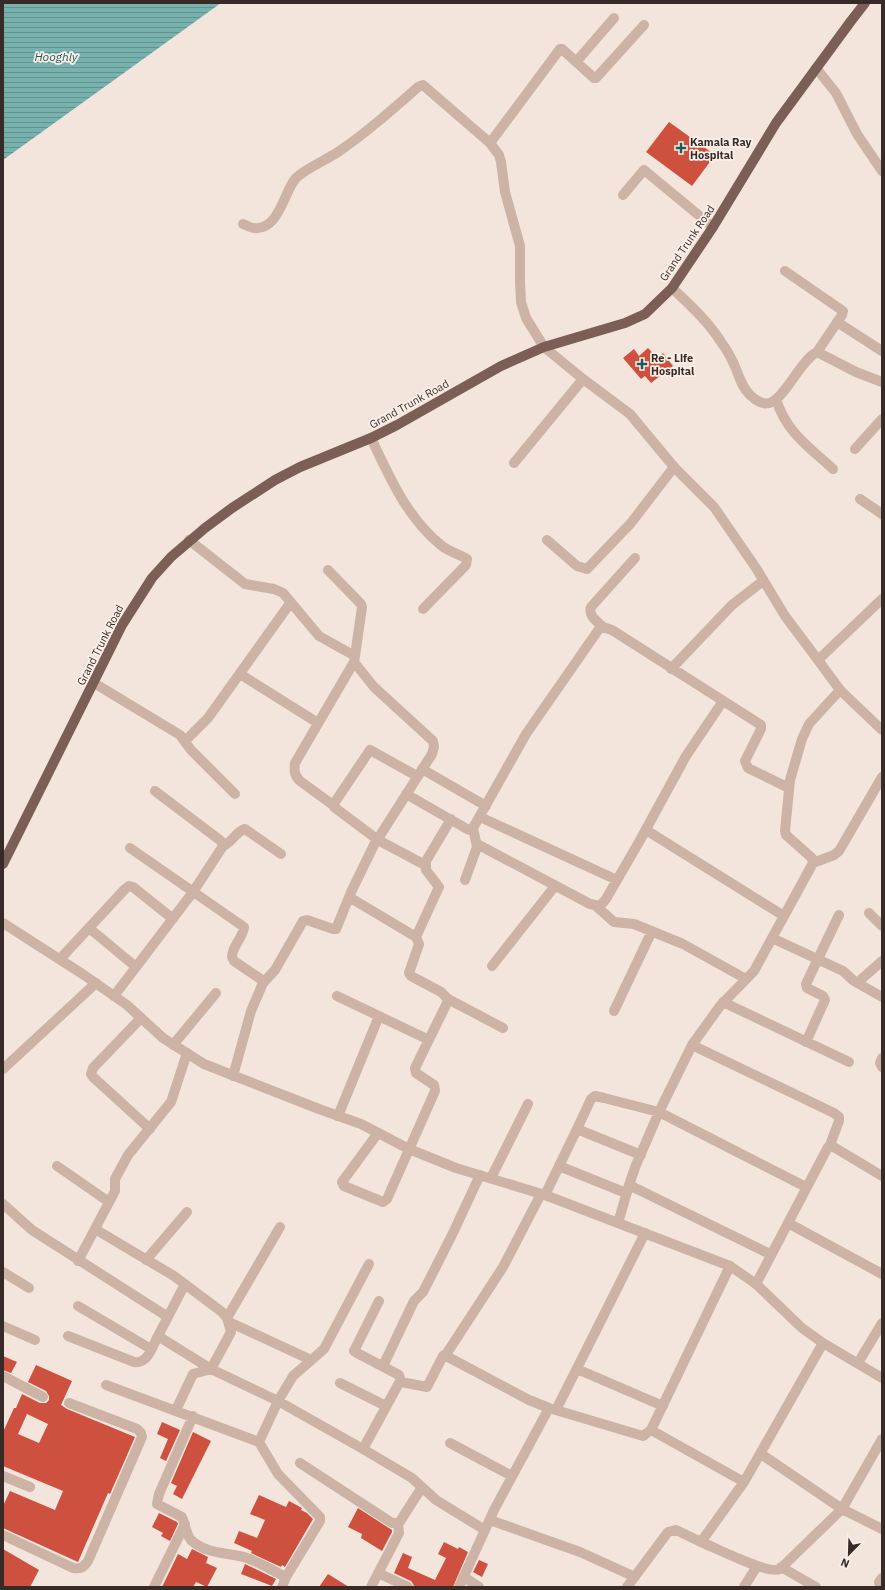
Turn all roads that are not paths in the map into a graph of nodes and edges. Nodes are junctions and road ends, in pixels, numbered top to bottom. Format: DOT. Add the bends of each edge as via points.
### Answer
graph roads {
  1 [pos="865,3"];
  2 [pos="614,18"];
  3 [pos="644,26"];
  4 [pos="576,62"];
  5 [pos="816,68"];
  6 [pos="490,143"];
  7 [pos="882,170"];
  8 [pos="623,196"];
  9 [pos="243,224"];
  10 [pos="712,227"];
  11 [pos="785,271"];
  12 [pos="672,288"];
  13 [pos="837,322"];
  14 [pos="544,347"];
  15 [pos="882,351"];
  16 [pos="817,352"];
  17 [pos="583,379"];
  18 [pos="882,382"];
  19 [pos="776,399"];
  20 [pos="882,419"];
  21 [pos="371,438"];
  22 [pos="855,449"];
  23 [pos="514,463"];
  24 [pos="674,467"];
  25 [pos="833,469"];
  26 [pos="860,499"];
  27 [pos="882,514"];
  28 [pos="189,540"];
  29 [pos="547,540"];
  30 [pos="636,558"];
  31 [pos="328,570"];
  32 [pos="763,581"];
  33 [pos="882,599"];
  34 [pos="291,602"];
  35 [pos="423,610"];
  36 [pos="603,627"];
  37 [pos="355,659"];
  38 [pos="818,660"];
  39 [pos="672,669"];
  40 [pos="240,674"];
  41 [pos="94,683"];
  42 [pos="840,690"];
  43 [pos="723,701"];
  44 [pos="318,723"];
  45 [pos="882,730"];
  46 [pos="185,741"];
  47 [pos="419,772"];
  48 [pos="882,777"];
  49 [pos="789,788"];
  50 [pos="155,791"];
  51 [pos="235,794"];
  52 [pos="406,794"];
  53 [pos="333,805"];
  54 [pos="486,806"];
  55 [pos="480,817"];
  56 [pos="451,819"];
  57 [pos="473,828"];
  58 [pos="646,830"];
  59 [pos="378,840"];
  60 [pos="477,844"];
  61 [pos="223,846"];
  62 [pos="130,848"];
  63 [pos="281,854"];
  64 [pos="813,863"];
  65 [pos="3,864"];
  66 [pos="425,865"];
  67 [pos="465,880"];
  68 [pos="617,880"];
  69 [pos="555,886"];
  70 [pos="193,892"];
  71 [pos="349,897"];
  72 [pos="596,906"];
  73 [pos="869,913"];
  74 [pos="839,915"];
  75 [pos="784,916"];
  76 [pos="173,919"];
  77 [pos="3,923"];
  78 [pos="882,926"];
  79 [pos="89,928"];
  80 [pos="652,931"];
  81 [pos="416,937"];
  82 [pos="772,938"];
  83 [pos="60,959"];
  84 [pos="818,959"];
  85 [pos="882,961"];
  86 [pos="492,966"];
  87 [pos="136,967"];
  88 [pos="746,979"];
  89 [pos="96,983"];
  90 [pos="263,983"];
  91 [pos="857,983"];
  92 [pos="216,992"];
  93 [pos="114,996"];
  94 [pos="337,996"];
  95 [pos="882,997"];
  96 [pos="448,999"];
  97 [pos="723,1002"];
  98 [pos="614,1011"];
  99 [pos="379,1016"];
  100 [pos="141,1018"];
  101 [pos="503,1028"];
  102 [pos="429,1040"];
  103 [pos="806,1042"];
  104 [pos="174,1045"];
  105 [pos="692,1046"];
  106 [pos="187,1053"];
  107 [pos="882,1058"];
  108 [pos="849,1062"];
  109 [pos="882,1067"];
  110 [pos="3,1069"];
  111 [pos="233,1076"];
  112 [pos="528,1104"];
  113 [pos="659,1112"];
  114 [pos="338,1116"];
  115 [pos="150,1129"];
  116 [pos="577,1129"];
  117 [pos="378,1133"];
  118 [pos="830,1145"];
  119 [pos="409,1149"];
  120 [pos="641,1155"];
  121 [pos="58,1166"];
  122 [pos="559,1166"];
  123 [pos="480,1175"];
  124 [pos="882,1176"];
  125 [pos="491,1178"];
  126 [pos="806,1187"];
  127 [pos="628,1189"];
  128 [pos="543,1194"];
  129 [pos="109,1202"];
  130 [pos="3,1204"];
  131 [pos="187,1212"];
  132 [pos="788,1222"];
  133 [pos="618,1223"];
  134 [pos="280,1227"];
  135 [pos="95,1229"];
  136 [pos="645,1233"];
  137 [pos="770,1254"];
  138 [pos="146,1260"];
  139 [pos="78,1261"];
  140 [pos="369,1264"];
  141 [pos="730,1266"];
  142 [pos="3,1272"];
  143 [pos="882,1274"];
  144 [pos="185,1284"];
  145 [pos="756,1284"];
  146 [pos="30,1288"];
  147 [pos="379,1301"];
  148 [pos="78,1306"];
  149 [pos="168,1317"];
  150 [pos="228,1320"];
  151 [pos="882,1323"];
  152 [pos="3,1326"];
  153 [pos="68,1336"];
  154 [pos="158,1336"];
  155 [pos="35,1340"];
  156 [pos="823,1343"];
  157 [pos="151,1349"];
  158 [pos="447,1353"];
  159 [pos="311,1360"];
  160 [pos="858,1363"];
  161 [pos="383,1366"];
  162 [pos="211,1369"];
  163 [pos="577,1369"];
  164 [pos="3,1376"];
  165 [pos="882,1378"];
  166 [pos="401,1382"];
  167 [pos="340,1383"];
  168 [pos="106,1385"];
  169 [pos="43,1397"];
  170 [pos="278,1401"];
  171 [pos="69,1403"];
  172 [pos="386,1406"];
  173 [pos="663,1406"];
  174 [pos="552,1409"];
  175 [pos="176,1410"];
  176 [pos="193,1416"];
  177 [pos="651,1430"];
  178 [pos="882,1439"];
  179 [pos="259,1442"];
  180 [pos="450,1443"];
  181 [pos="363,1449"];
  182 [pos="761,1454"];
  183 [pos="300,1463"];
  184 [pos="3,1476"];
  185 [pos="512,1476"];
  186 [pos="744,1482"];
  187 [pos="30,1487"];
  188 [pos="422,1487"];
  189 [pos="842,1509"];
  190 [pos="490,1520"];
  191 [pos="185,1524"];
  192 [pos="398,1524"];
  193 [pos="882,1529"];
  194 [pos="485,1530"];
  195 [pos="3,1535"];
  196 [pos="702,1542"];
  197 [pos="757,1566"];
  198 [pos="781,1567"];
  199 [pos="378,1573"];
  200 [pos="464,1577"];
  201 [pos="635,1577"];
  202 [pos="882,1578"];
  203 [pos="284,1582"];
  204 [pos="154,1587"];
  205 [pos="371,1587"];
  206 [pos="408,1587"];
  207 [pos="458,1587"];
  208 [pos="479,1587"];
  209 [pos="628,1587"];
  210 [pos="744,1587"];
  211 [pos="816,1587"];
  212 [pos="880,1587"];
  1 -- 5 [label="main road, Grand Trunk Road"];
  2 -- 4 [label="street"];
  3 -- 4 [label="street" via="596,78"];
  4 -- 6 [label="street" via="560,49"];
  5 -- 7 [label="street" via="836,93 857,134"];
  5 -- 10 [label="main road, Grand Trunk Road" via="776,123"];
  6 -- 9 [label="street" via="423,85 342,149 298,176 290,185 278,214 271,222 262,228"];
  6 -- 14 [label="street" via="499,155 504,192 518,238 521,256 520,292 526,318"];
  8 -- 10 [label="street" via="644,170"];
  10 -- 12 [label="main road, Grand Trunk Road"];
  11 -- 13 [label="street" via="840,309 843,313"];
  12 -- 14 [label="main road, Grand Trunk Road" via="645,314 625,323"];
  12 -- 19 [label="street" via="714,331 731,359 742,386 751,396 764,403"];
  13 -- 15 [label="street"];
  13 -- 16 [label="street"];
  14 -- 17 [label="street"];
  14 -- 21 [label="main road, Grand Trunk Road" via="501,366"];
  16 -- 18 [label="street"];
  16 -- 19 [label="street"];
  17 -- 23 [label="street"];
  17 -- 24 [label="street" via="630,414"];
  19 -- 25 [label="street" via="782,416 792,430"];
  20 -- 22 [label="street"];
  21 -- 28 [label="main road, Grand Trunk Road" via="275,480"];
  21 -- 35 [label="street" via="393,485 416,521 442,546 467,560 466,565"];
  24 -- 29 [label="street" via="631,523 587,569 577,566"];
  24 -- 32 [label="street" via="714,507"];
  26 -- 27 [label="street"];
  28 -- 34 [label="street" via="244,584 274,588"];
  28 -- 41 [label="main road, Grand Trunk Road" via="152,578 122,625"];
  30 -- 36 [label="street" via="591,607 591,616"];
  31 -- 37 [label="street" via="362,607"];
  32 -- 38 [label="street"];
  32 -- 39 [label="street" via="732,605"];
  33 -- 38 [label="street"];
  34 -- 37 [label="street" via="319,636"];
  34 -- 40 [label="street"];
  36 -- 39 [label="street" via="612,630"];
  36 -- 54 [label="street" via="599,629 526,734"];
  37 -- 44 [label="street"];
  37 -- 47 [label="street" via="374,687 433,741 432,754"];
  38 -- 42 [label="street"];
  39 -- 43 [label="street"];
  40 -- 44 [label="street"];
  40 -- 46 [label="street" via="208,718"];
  41 -- 46 [label="street" via="180,735"];
  41 -- 65 [label="main road, Grand Trunk Road"];
  42 -- 45 [label="street"];
  42 -- 49 [label="street" via="809,724 797,752"];
  43 -- 49 [label="street" via="761,726 745,761 748,768"];
  43 -- 58 [label="street" via="686,756"];
  44 -- 53 [label="street" via="295,763 295,776"];
  46 -- 51 [label="street"];
  47 -- 52 [label="street"];
  47 -- 53 [label="street" via="370,750"];
  47 -- 54 [label="street"];
  48 -- 64 [label="street" via="838,851"];
  49 -- 64 [label="street" via="786,835 812,858"];
  50 -- 61 [label="street" via="221,841"];
  52 -- 56 [label="street"];
  52 -- 59 [label="street"];
  53 -- 59 [label="street"];
  54 -- 55 [label="street"];
  55 -- 57 [label="street"];
  55 -- 68 [label="street"];
  56 -- 57 [label="street" via="467,829"];
  56 -- 66 [label="street"];
  57 -- 60 [label="street"];
  58 -- 68 [label="street"];
  58 -- 75 [label="street"];
  59 -- 66 [label="street"];
  59 -- 71 [label="street"];
  60 -- 67 [label="street" via="476,855"];
  60 -- 69 [label="street"];
  61 -- 63 [label="street" via="245,829"];
  61 -- 70 [label="street"];
  62 -- 70 [label="street"];
  64 -- 75 [label="street"];
  66 -- 81 [label="street" via="439,887"];
  68 -- 72 [label="street" via="604,903"];
  69 -- 72 [label="street"];
  69 -- 86 [label="street"];
  70 -- 76 [label="street"];
  70 -- 90 [label="street" via="243,926 244,931 232,952 232,957"];
  71 -- 81 [label="street"];
  71 -- 90 [label="street" via="336,930 307,920 303,921 275,970"];
  72 -- 80 [label="street" via="614,922 634,924"];
  73 -- 78 [label="street"];
  74 -- 84 [label="street"];
  75 -- 82 [label="street"];
  76 -- 79 [label="street" via="129,886"];
  76 -- 87 [label="street"];
  77 -- 83 [label="street"];
  79 -- 83 [label="street"];
  79 -- 87 [label="street"];
  80 -- 88 [label="street" via="693,948"];
  80 -- 98 [label="street"];
  81 -- 96 [label="street" via="419,944 409,973"];
  82 -- 84 [label="street"];
  82 -- 88 [label="street" via="754,971"];
  83 -- 89 [label="street"];
  84 -- 91 [label="street" via="843,971"];
  84 -- 103 [label="street" via="806,987 823,996 825,1000"];
  85 -- 91 [label="street"];
  87 -- 93 [label="street"];
  88 -- 97 [label="street"];
  89 -- 93 [label="street"];
  89 -- 110 [label="street"];
  90 -- 111 [label="street" via="249,1017"];
  91 -- 95 [label="street"];
  92 -- 104 [label="street"];
  93 -- 100 [label="street"];
  94 -- 99 [label="street"];
  96 -- 101 [label="street"];
  96 -- 102 [label="street"];
  97 -- 103 [label="street"];
  97 -- 105 [label="street"];
  99 -- 102 [label="street"];
  99 -- 114 [label="street"];
  100 -- 104 [label="street"];
  100 -- 115 [label="street" via="93,1068 92,1074"];
  102 -- 119 [label="street" via="415,1071 434,1085 435,1091"];
  103 -- 108 [label="street"];
  104 -- 106 [label="street"];
  105 -- 113 [label="street"];
  105 -- 118 [label="street" via="834,1114 839,1121"];
  106 -- 111 [label="street" via="204,1064"];
  106 -- 115 [label="street" via="171,1102"];
  107 -- 109 [label="street"];
  111 -- 114 [label="street"];
  112 -- 125 [label="street"];
  113 -- 116 [label="street" via="595,1096"];
  113 -- 120 [label="street"];
  113 -- 126 [label="street"];
  114 -- 117 [label="street"];
  115 -- 129 [label="street" via="132,1150 118,1173"];
  116 -- 120 [label="street"];
  116 -- 122 [label="street"];
  117 -- 119 [label="street"];
  117 -- 119 [label="street" via="343,1181 344,1186 385,1202"];
  118 -- 124 [label="street"];
  118 -- 126 [label="street"];
  119 -- 123 [label="street"];
  120 -- 127 [label="street"];
  121 -- 129 [label="street"];
  122 -- 127 [label="street"];
  122 -- 128 [label="street"];
  123 -- 125 [label="street"];
  123 -- 161 [label="street" via="449,1242 423,1292 414,1301"];
  125 -- 128 [label="street"];
  126 -- 132 [label="street"];
  127 -- 133 [label="street"];
  127 -- 137 [label="street"];
  128 -- 133 [label="street"];
  128 -- 158 [label="street" via="503,1267"];
  129 -- 135 [label="street"];
  130 -- 139 [label="street" via="32,1230"];
  131 -- 138 [label="street"];
  132 -- 137 [label="street"];
  132 -- 143 [label="street"];
  133 -- 136 [label="street"];
  134 -- 150 [label="street"];
  135 -- 138 [label="street"];
  135 -- 139 [label="street"];
  136 -- 141 [label="street"];
  136 -- 163 [label="street"];
  137 -- 145 [label="street"];
  138 -- 144 [label="street"];
  139 -- 149 [label="street"];
  140 -- 159 [label="street" via="324,1349"];
  141 -- 145 [label="street"];
  141 -- 173 [label="street"];
  142 -- 146 [label="street"];
  144 -- 149 [label="street"];
  144 -- 150 [label="street" via="222,1312"];
  145 -- 156 [label="street" via="802,1328"];
  147 -- 161 [label="street" via="354,1350"];
  148 -- 157 [label="street"];
  149 -- 154 [label="street"];
  150 -- 159 [label="street"];
  150 -- 162 [label="street" via="230,1334"];
  151 -- 160 [label="street"];
  152 -- 155 [label="street"];
  153 -- 157 [label="street" via="134,1362 142,1362"];
  154 -- 157 [label="street"];
  154 -- 162 [label="street"];
  156 -- 160 [label="street"];
  156 -- 182 [label="street"];
  158 -- 166 [label="street" via="427,1387"];
  158 -- 174 [label="street" via="448,1357 529,1400"];
  159 -- 170 [label="street" via="293,1376"];
  160 -- 165 [label="street"];
  161 -- 166 [label="street" via="399,1375"];
  162 -- 170 [label="street"];
  162 -- 175 [label="street" via="193,1374"];
  163 -- 173 [label="street"];
  163 -- 174 [label="street"];
  164 -- 169 [label="street"];
  166 -- 172 [label="street"];
  167 -- 172 [label="street"];
  168 -- 175 [label="street"];
  170 -- 179 [label="street"];
  170 -- 181 [label="street"];
  171 -- 195 [label="street" via="137,1429 142,1438 88,1561 84,1567 72,1568"];
  172 -- 181 [label="street"];
  173 -- 177 [label="street"];
  174 -- 177 [label="street" via="643,1436"];
  174 -- 185 [label="street"];
  175 -- 176 [label="street"];
  176 -- 179 [label="street"];
  176 -- 191 [label="street" via="157,1502 158,1506 181,1516"];
  177 -- 186 [label="street"];
  178 -- 189 [label="street"];
  179 -- 203 [label="street" via="278,1474 320,1516 320,1521"];
  180 -- 185 [label="street"];
  181 -- 188 [label="street" via="412,1478"];
  182 -- 186 [label="street"];
  182 -- 189 [label="street"];
  183 -- 192 [label="street" via="392,1523"];
  184 -- 187 [label="street"];
  185 -- 190 [label="street"];
  186 -- 196 [label="street"];
  188 -- 192 [label="street"];
  188 -- 194 [label="street" via="436,1500"];
  189 -- 193 [label="street"];
  189 -- 198 [label="street"];
  190 -- 194 [label="street"];
  190 -- 201 [label="street" via="580,1552"];
  191 -- 203 [label="street" via="191,1539 200,1545 216,1553 254,1561"];
  191 -- 204 [label="street"];
  192 -- 199 [label="street" via="399,1533"];
  194 -- 200 [label="street"];
  196 -- 197 [label="street"];
  196 -- 201 [label="street" via="676,1530 668,1532"];
  197 -- 198 [label="street" via="776,1570"];
  197 -- 210 [label="street"];
  198 -- 211 [label="street"];
  199 -- 205 [label="street"];
  199 -- 206 [label="street"];
  200 -- 207 [label="street"];
  200 -- 208 [label="street"];
  201 -- 209 [label="street"];
  202 -- 212 [label="street" via="879,1582"];
}
